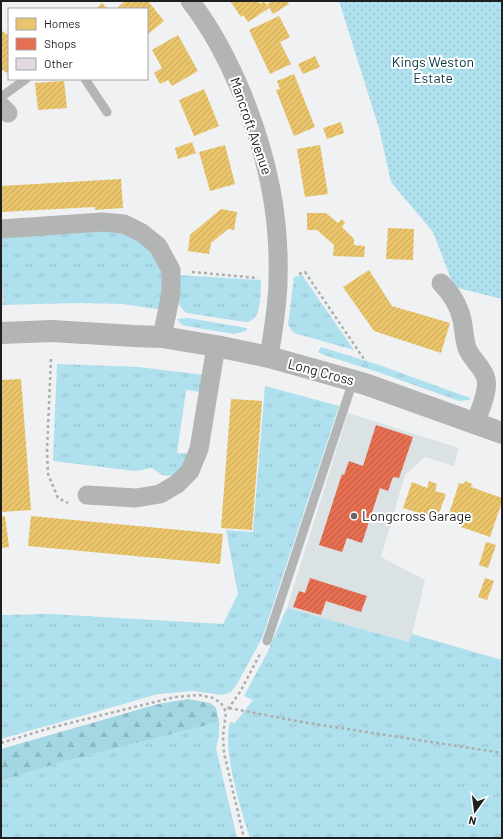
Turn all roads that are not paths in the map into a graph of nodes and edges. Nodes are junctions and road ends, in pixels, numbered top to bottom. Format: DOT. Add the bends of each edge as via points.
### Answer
graph roads {
  1 [pos="190,1"];
  2 [pos="25,80"];
  3 [pos="86,80"];
  4 [pos="3,105"];
  5 [pos="107,112"];
  6 [pos="1,229"];
  7 [pos="441,283"];
  8 [pos="1,333"];
  9 [pos="162,337"];
  10 [pos="216,346"];
  11 [pos="269,357"];
  12 [pos="354,381"];
  13 [pos="475,424"];
  14 [pos="502,433"];
  15 [pos="87,495"];
  16 [pos="267,641"];
  1 -- 11 [label="street, Mancroft Avenue" via="211,30 232,70 257,132 268,170 279,255 276,310"];
  2 -- 4 [label="lane"];
  3 -- 5 [label="lane"];
  6 -- 9 [label="street" via="102,222 124,224 142,233 158,246 171,270 171,293"];
  7 -- 13 [label="street" via="456,303 462,319 467,348 486,380 485,394"];
  8 -- 9 [label="street, Long Cross" via="52,331"];
  9 -- 10 [label="street, Long Cross"];
  10 -- 11 [label="street, Long Cross"];
  10 -- 15 [label="street" via="199,449 190,471 177,484 160,494 136,498"];
  11 -- 12 [label="street, Long Cross"];
  12 -- 13 [label="street, Long Cross"];
  12 -- 16 [label="lane"];
  13 -- 14 [label="street, Long Cross"];
}
